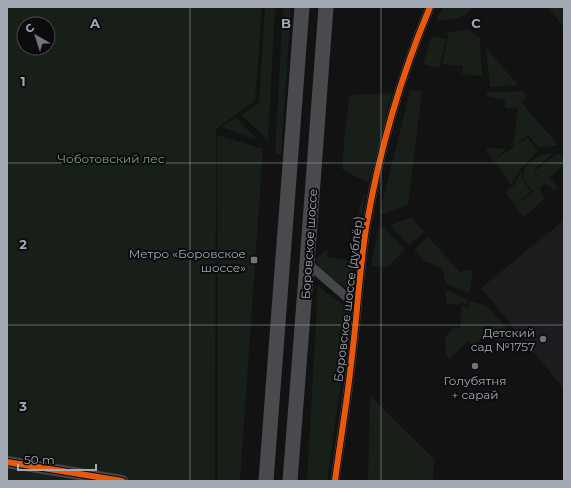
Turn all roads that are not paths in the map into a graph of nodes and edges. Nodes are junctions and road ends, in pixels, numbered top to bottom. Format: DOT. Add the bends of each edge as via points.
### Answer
graph roads {
  1 [pos="302,7"];
  2 [pos="326,7"];
  3 [pos="430,7"];
  4 [pos="307,263"];
  5 [pos="357,306"];
  6 [pos="7,462"];
  7 [pos="122,481"];
  8 [pos="266,481"];
  9 [pos="290,481"];
  10 [pos="335,481"];
  1 -- 8 [label="main road, Боровское шоссе"];
  2 -- 4 [label="main road, Боровское шоссе"];
  3 -- 5 [label="street, Боровское шоссе (дублёр)" via="388,124 372,197 360,269"];
  4 -- 5 [label="street"];
  4 -- 9 [label="main road, Боровское шоссе"];
  5 -- 10 [label="street, Боровское шоссе (дублёр)"];
  6 -- 7 [label="street"];
}
